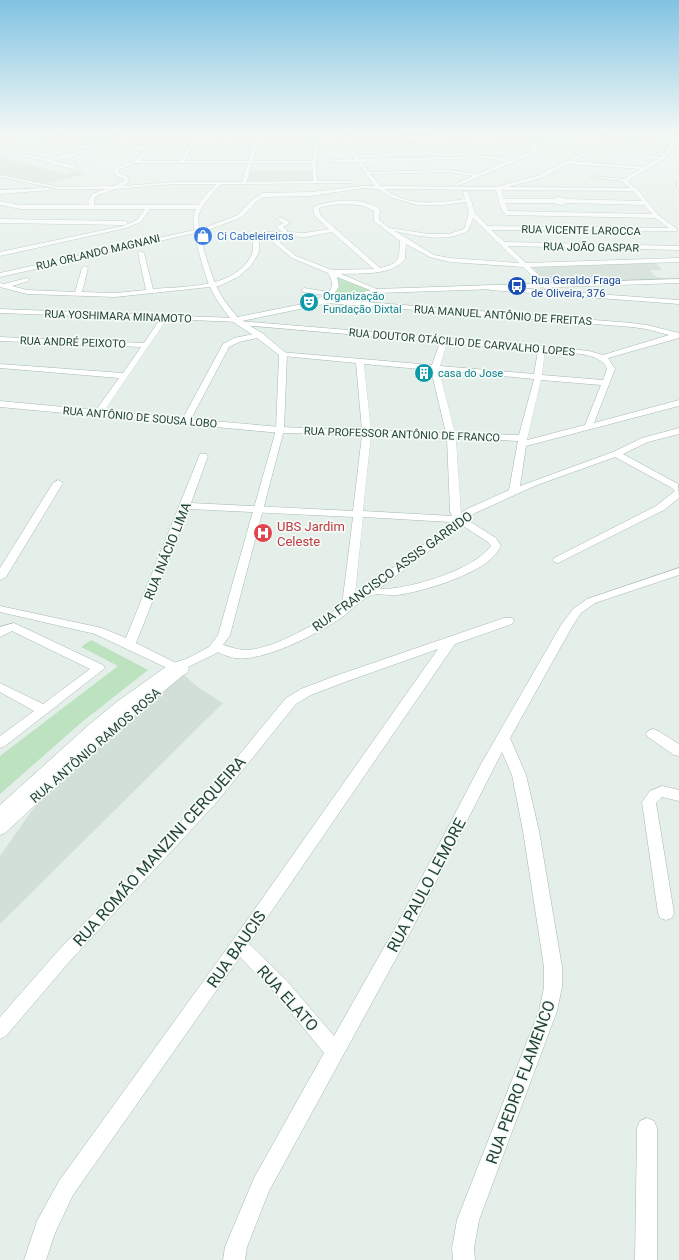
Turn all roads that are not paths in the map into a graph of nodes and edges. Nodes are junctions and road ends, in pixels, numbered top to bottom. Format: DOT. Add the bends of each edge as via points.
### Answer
graph roads {
  1 [pos="18,191"];
  2 [pos="106,191"];
  3 [pos="214,191"];
  4 [pos="331,191"];
  5 [pos="386,191"];
  6 [pos="467,191"];
  7 [pos="499,191"];
  8 [pos="555,191"];
  9 [pos="635,191"];
  10 [pos="0,192"];
  11 [pos="468,200"];
  12 [pos="501,201"];
  13 [pos="560,201"];
  14 [pos="645,203"];
  15 [pos="2,204"];
  16 [pos="21,207"];
  17 [pos="92,207"];
  18 [pos="148,207"];
  19 [pos="200,207"];
  20 [pos="15,212"];
  21 [pos="472,213"];
  22 [pos="566,215"];
  23 [pos="10,216"];
  24 [pos="656,216"];
  25 [pos="280,219"];
  26 [pos="3,221"];
  27 [pos="137,223"];
  28 [pos="487,228"];
  29 [pos="389,229"];
  30 [pos="333,230"];
  31 [pos="197,231"];
  32 [pos="266,234"];
  33 [pos="284,234"];
  34 [pos="403,240"];
  35 [pos="503,244"];
  36 [pos="29,248"];
  37 [pos="679,248"];
  38 [pos="36,251"];
  39 [pos="141,253"];
  40 [pos="0,254"];
  41 [pos="49,258"];
  42 [pos="679,260"];
  43 [pos="55,262"];
  44 [pos="525,265"];
  45 [pos="85,268"];
  46 [pos="379,270"];
  47 [pos="331,272"];
  48 [pos="0,275"];
  49 [pos="27,280"];
  50 [pos="679,282"];
  51 [pos="212,285"];
  52 [pos="2,286"];
  53 [pos="546,286"];
  54 [pos="487,287"];
  55 [pos="304,290"];
  56 [pos="377,291"];
  57 [pos="150,292"];
  58 [pos="553,292"];
  59 [pos="78,294"];
  60 [pos="328,298"];
  61 [pos="679,302"];
  62 [pos="0,311"];
  63 [pos="164,318"];
  64 [pos="239,322"];
  65 [pos="259,335"];
  66 [pos="679,335"];
  67 [pos="0,339"];
  68 [pos="444,340"];
  69 [pos="146,345"];
  70 [pos="542,348"];
  71 [pos="283,354"];
  72 [pos="603,357"];
  73 [pos="360,362"];
  74 [pos="0,366"];
  75 [pos="436,368"];
  76 [pos="125,376"];
  77 [pos="538,377"];
  78 [pos="606,383"];
  79 [pos="679,403"];
  80 [pos="0,404"];
  81 [pos="98,413"];
  82 [pos="186,421"];
  83 [pos="588,428"];
  84 [pos="280,430"];
  85 [pos="679,431"];
  86 [pos="367,432"];
  87 [pos="451,436"];
  88 [pos="523,441"];
  89 [pos="616,454"];
  90 [pos="203,456"];
  91 [pos="58,483"];
  92 [pos="514,492"];
  93 [pos="679,492"];
  94 [pos="185,506"];
  95 [pos="260,509"];
  96 [pos="357,513"];
  97 [pos="460,519"];
  98 [pos="558,560"];
  99 [pos="679,571"];
  100 [pos="0,577"];
  101 [pos="369,591"];
  102 [pos="348,607"];
  103 [pos="1,611"];
  104 [pos="508,622"];
  105 [pos="0,633"];
  106 [pos="449,643"];
  107 [pos="129,645"];
  108 [pos="215,648"];
  109 [pos="182,666"];
  110 [pos="0,687"];
  111 [pos="43,710"];
  112 [pos="653,734"];
  113 [pos="503,738"];
  114 [pos="0,743"];
  115 [pos="679,751"];
  116 [pos="679,796"];
  117 [pos="0,814"];
  118 [pos="0,828"];
  119 [pos="666,913"];
  120 [pos="239,945"];
  121 [pos="0,1030"];
  122 [pos="335,1052"];
  123 [pos="647,1128"];
  124 [pos="35,1260"];
  125 [pos="234,1260"];
  126 [pos="464,1260"];
  127 [pos="646,1260"];
  1 -- 10 [label="street"];
  2 -- 17 [label="street" via="92,197"];
  3 -- 19 [label="street"];
  4 -- 31 [label="street, RUA ORLANDO MAGNANI" via="263,195 240,216"];
  5 -- 11 [label="street" via="402,200 417,203 438,204"];
  6 -- 11 [label="street"];
  7 -- 12 [label="street"];
  8 -- 13 [label="street"];
  9 -- 14 [label="street"];
  11 -- 21 [label="street"];
  12 -- 13 [label="street"];
  12 -- 22 [label="street" via="505,212 512,214"];
  13 -- 14 [label="street"];
  13 -- 22 [label="street"];
  14 -- 24 [label="street"];
  15 -- 16 [label="street"];
  16 -- 17 [label="street"];
  16 -- 20 [label="street"];
  17 -- 18 [label="street"];
  18 -- 19 [label="street"];
  18 -- 27 [label="street"];
  19 -- 31 [label="street" via="195,218"];
  21 -- 28 [label="street"];
  21 -- 29 [label="street" via="466,230 453,235 432,236"];
  22 -- 24 [label="street"];
  23 -- 26 [label="street"];
  24 -- 28 [label="street, RUA VICENTE LAROCCA" via="675,230"];
  25 -- 33 [label="street" via="287,223 279,227"];
  26 -- 27 [label="street"];
  27 -- 36 [label="street"];
  28 -- 35 [label="street"];
  29 -- 30 [label="street" via="377,221 378,213 375,208 366,205 340,203 317,207 318,216"];
  29 -- 34 [label="street"];
  30 -- 33 [label="street" via="308,235"];
  30 -- 46 [label="street"];
  31 -- 43 [label="street, RUA ORLANDO MAGNANI"];
  31 -- 51 [label="street"];
  32 -- 33 [label="street"];
  32 -- 47 [label="street" via="294,257"];
  32 -- 51 [label="street" via="256,236 256,252 243,272 226,282"];
  34 -- 44 [label="street" via="439,258"];
  34 -- 46 [label="street" via="400,262"];
  35 -- 37 [label="street, RUA JOÃO GASPAR"];
  35 -- 44 [label="street"];
  36 -- 38 [label="street"];
  36 -- 40 [label="street"];
  39 -- 57 [label="street"];
  41 -- 43 [label="street"];
  42 -- 44 [label="street"];
  43 -- 48 [label="street, RUA ORLANDO MAGNANI"];
  44 -- 53 [label="street"];
  45 -- 59 [label="street"];
  46 -- 47 [label="street"];
  47 -- 56 [label="street"];
  47 -- 60 [label="street" via="337,283"];
  49 -- 52 [label="street"];
  50 -- 53 [label="street"];
  51 -- 57 [label="street"];
  51 -- 64 [label="street"];
  52 -- 59 [label="street" via="27,292"];
  53 -- 54 [label="street"];
  53 -- 58 [label="street"];
  54 -- 56 [label="street"];
  54 -- 58 [label="street"];
  55 -- 60 [label="street"];
  56 -- 60 [label="street"];
  57 -- 59 [label="street" via="115,295"];
  58 -- 61 [label="street"];
  60 -- 64 [label="street" via="314,304"];
  60 -- 66 [label="street, RUA MANUEL ANTÔNIO DE FREITAS" via="632,325"];
  62 -- 63 [label="street, RUA YOSHIMARA MINAMOTO"];
  63 -- 64 [label="street, RUA YOSHIMARA MINAMOTO"];
  63 -- 69 [label="street"];
  64 -- 65 [label="street"];
  64 -- 68 [label="street, RUA DOUTOR OTÁCILIO DE CARVALHO LOPES"];
  65 -- 71 [label="street"];
  65 -- 82 [label="street" via="237,340 226,346"];
  66 -- 72 [label="street"];
  67 -- 69 [label="street, RUA ANDRÉ PEIXOTO"];
  68 -- 70 [label="street, RUA DOUTOR OTÁCILIO DE CARVALHO LOPES"];
  68 -- 75 [label="street"];
  69 -- 76 [label="street"];
  70 -- 72 [label="street, RUA DOUTOR OTÁCILIO DE CARVALHO LOPES"];
  70 -- 77 [label="street"];
  71 -- 73 [label="street"];
  71 -- 84 [label="street"];
  72 -- 78 [label="street" via="609,361 611,369"];
  73 -- 75 [label="street"];
  73 -- 86 [label="street"];
  74 -- 76 [label="street"];
  75 -- 77 [label="street"];
  75 -- 87 [label="street"];
  76 -- 81 [label="street"];
  77 -- 78 [label="street"];
  77 -- 88 [label="street"];
  78 -- 83 [label="street"];
  79 -- 83 [label="street"];
  80 -- 81 [label="street, RUA ANTÔNIO DE SOUSA LOBO"];
  81 -- 82 [label="street, RUA ANTÔNIO DE SOUSA LOBO"];
  82 -- 84 [label="street, RUA ANTÔNIO DE SOUSA LOBO"];
  83 -- 88 [label="street"];
  84 -- 86 [label="street, RUA PROFESSOR ANTÔNIO DE FRANCO"];
  84 -- 95 [label="street"];
  85 -- 89 [label="street, RUA FRANCISCO ASSIS GARRIDO" via="644,440"];
  86 -- 87 [label="street, RUA PROFESSOR ANTÔNIO DE FRANCO"];
  86 -- 96 [label="street"];
  87 -- 88 [label="street, RUA PROFESSOR ANTÔNIO DE FRANCO"];
  87 -- 97 [label="street" via="454,507"];
  88 -- 92 [label="street"];
  89 -- 92 [label="street, RUA FRANCISCO ASSIS GARRIDO"];
  89 -- 93 [label="street" via="675,486"];
  90 -- 94 [label="street, RUA INÁCIO LIMA"];
  91 -- 100 [label="street"];
  92 -- 97 [label="street, RUA FRANCISCO ASSIS GARRIDO"];
  93 -- 98 [label="street" via="668,504"];
  94 -- 95 [label="street"];
  94 -- 107 [label="street, RUA INÁCIO LIMA"];
  95 -- 96 [label="street"];
  95 -- 108 [label="street" via="228,625"];
  96 -- 97 [label="street"];
  96 -- 102 [label="street"];
  97 -- 101 [label="street, RUA FRANCISCO ASSIS GARRIDO" via="442,536"];
  97 -- 101 [label="street" via="492,540 495,549 479,562 458,573 397,592"];
  99 -- 113 [label="street, RUA PAULO LEMORE" via="591,601 577,611"];
  101 -- 102 [label="street, RUA FRANCISCO ASSIS GARRIDO"];
  102 -- 108 [label="street, RUA FRANCISCO ASSIS GARRIDO" via="313,630 272,648 240,654"];
  103 -- 107 [label="street" via="98,631"];
  104 -- 106 [label="street, RUA ROMÃO MANZINI CERQUEIRA"];
  105 -- 111 [label="street" via="14,627 100,668"];
  106 -- 120 [label="street, RUA BAUCIS"];
  106 -- 121 [label="street, RUA ROMÃO MANZINI CERQUEIRA" via="340,679 306,692 291,701 211,799 63,957"];
  107 -- 109 [label="street"];
  108 -- 109 [label="street, RUA ANTÔNIO RAMOS ROSA"];
  109 -- 117 [label="street, RUA ANTÔNIO RAMOS ROSA" via="96,726"];
  109 -- 118 [label="street, RUA ANTÔNIO RAMOS ROSA"];
  110 -- 111 [label="street"];
  111 -- 114 [label="street"];
  112 -- 115 [label="street"];
  113 -- 122 [label="street, RUA PAULO LEMORE" via="405,926"];
  113 -- 126 [label="street, RUA PEDRO FLAMENCO" via="519,774 532,831 553,967 553,987 548,1011 468,1220 463,1248"];
  116 -- 119 [label="street" via="660,791 653,795 649,802"];
  120 -- 122 [label="street, RUA ELATO" via="281,987"];
  120 -- 124 [label="street, RUA BAUCIS" via="66,1188 45,1229"];
  122 -- 125 [label="street, RUA PAULO LEMORE" via="261,1185 236,1247"];
  123 -- 127 [label="street"];
}
